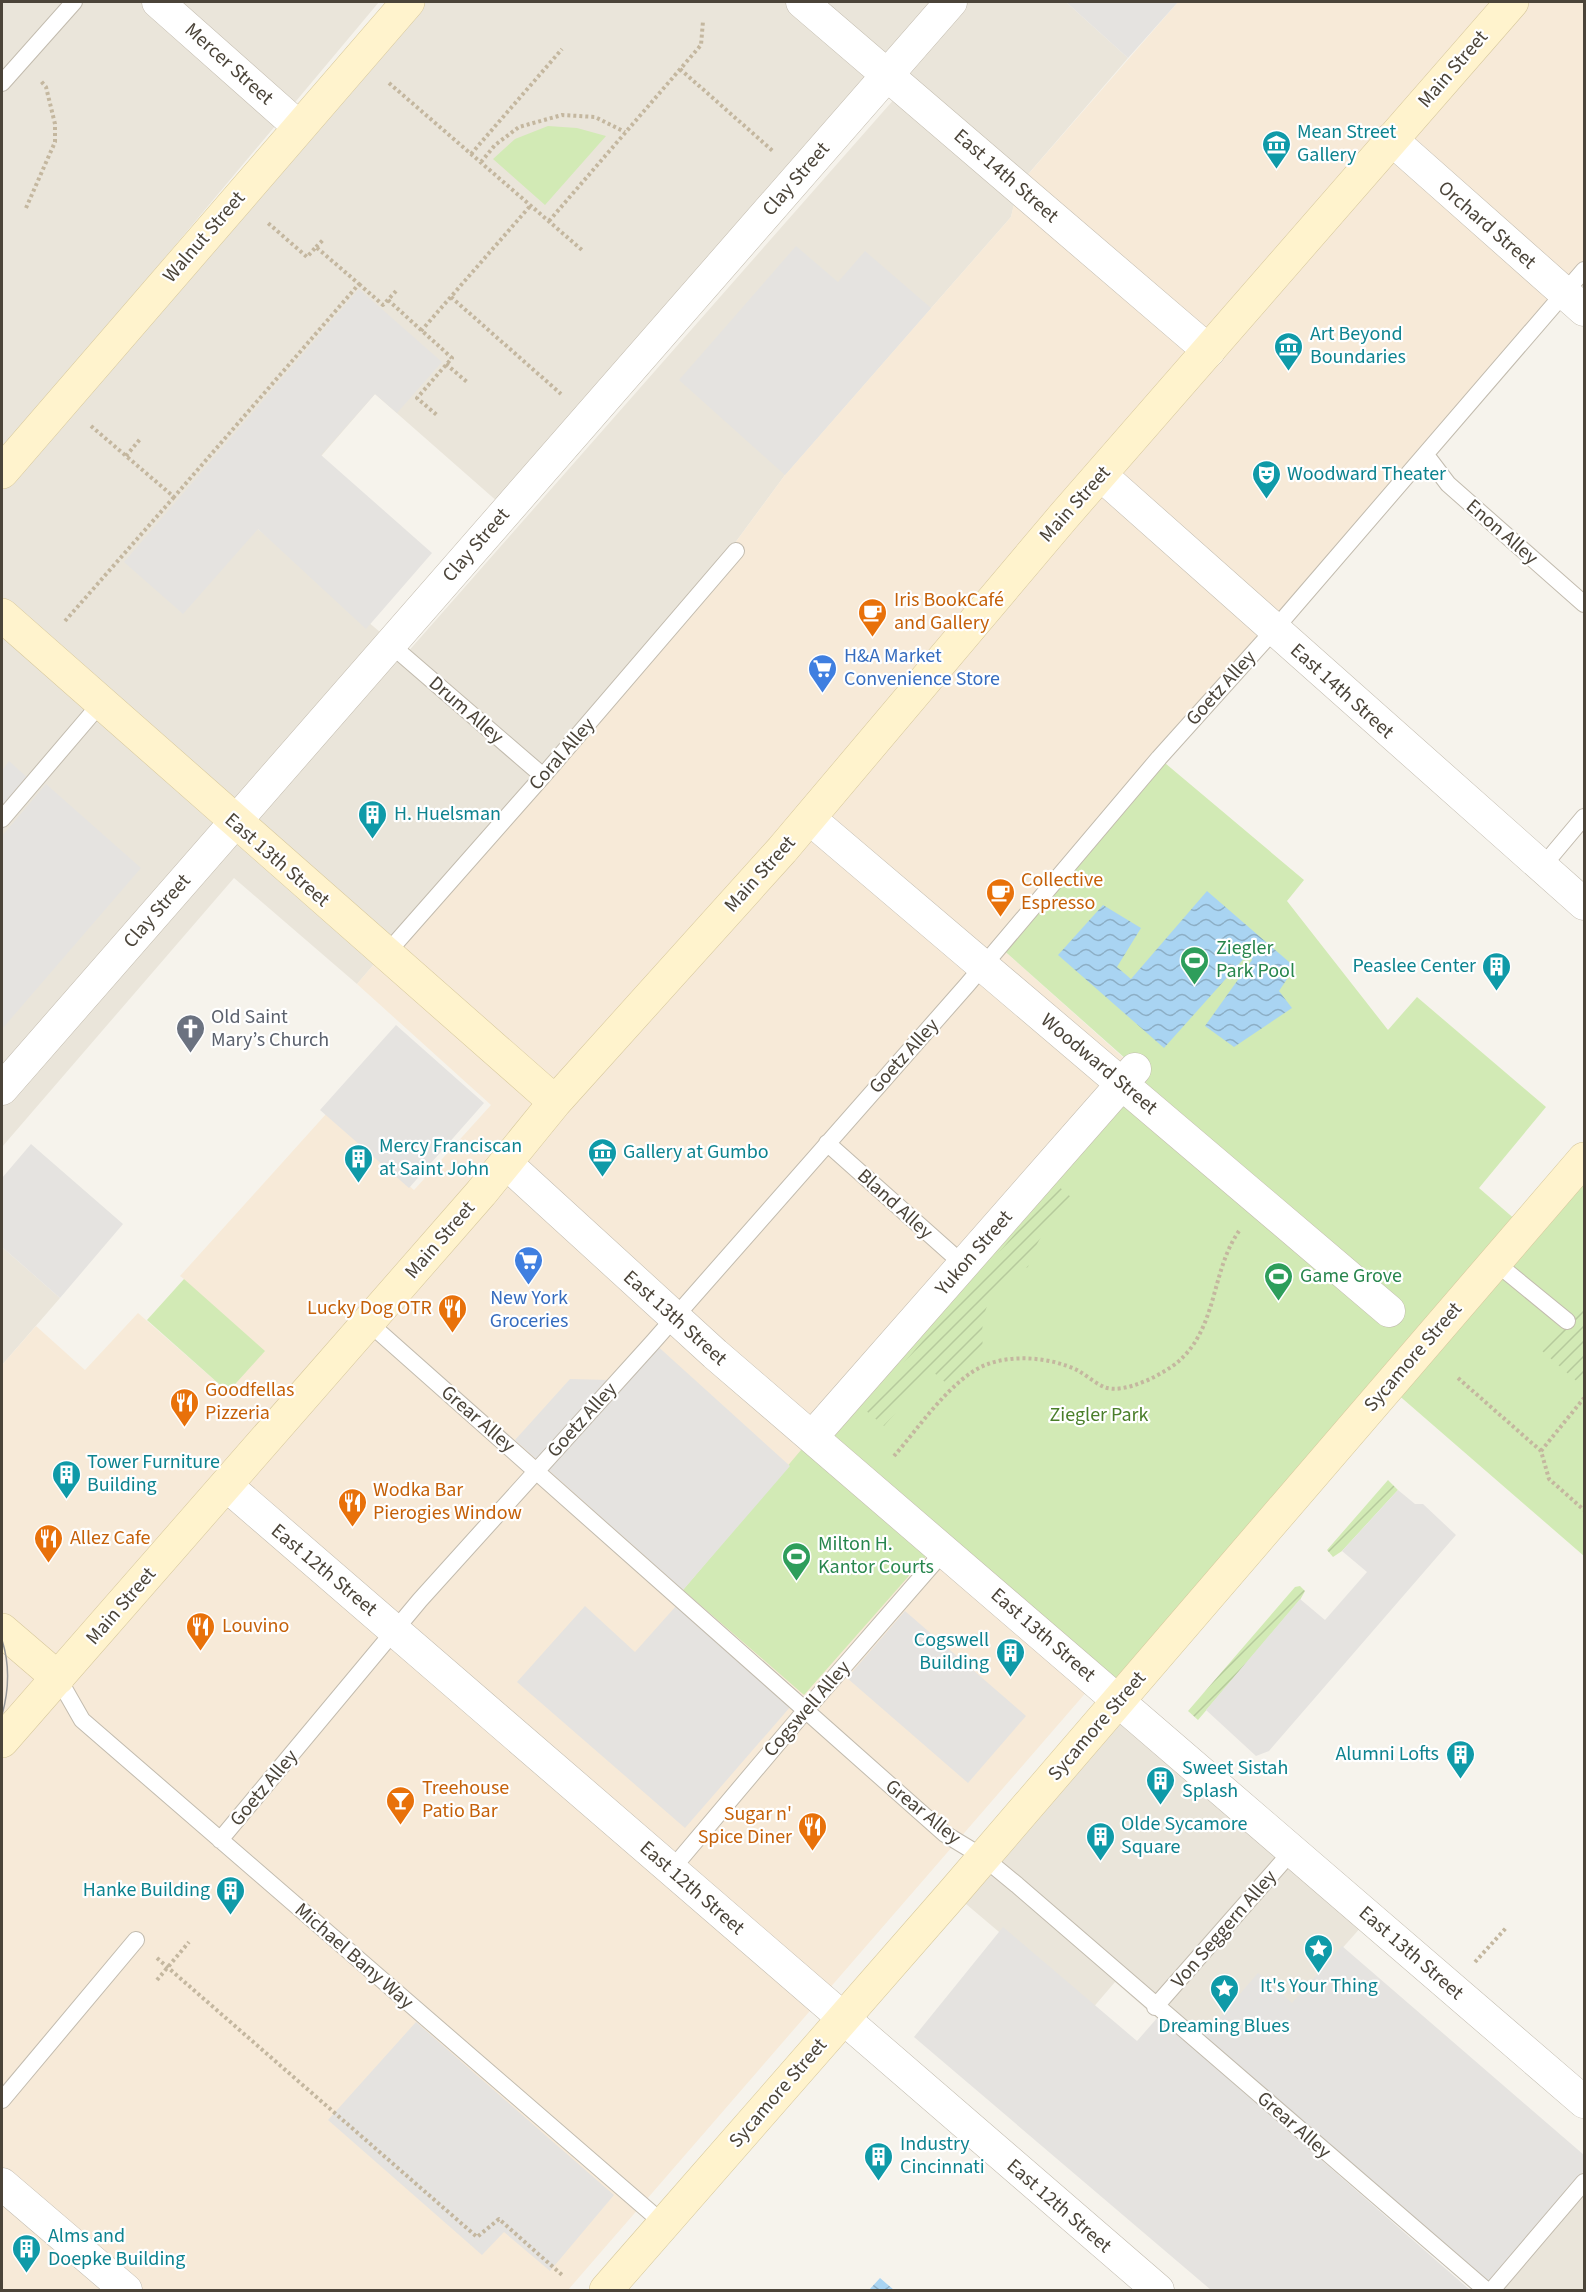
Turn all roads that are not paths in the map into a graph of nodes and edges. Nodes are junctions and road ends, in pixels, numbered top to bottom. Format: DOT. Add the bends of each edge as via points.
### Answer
graph roads {
  1 [pos="75,2"];
  2 [pos="158,2"];
  3 [pos="408,2"];
  4 [pos="802,2"];
  5 [pos="951,2"];
  6 [pos="1512,2"];
  7 [pos="888,75"];
  8 [pos="2,83"];
  9 [pos="299,127"];
  10 [pos="1391,139"];
  11 [pos="1578,291"];
  12 [pos="1209,351"];
  13 [pos="1426,455"];
  14 [pos="2,472"];
  15 [pos="1101,475"];
  16 [pos="736,551"];
  17 [pos="1584,604"];
  18 [pos="2,615"];
  19 [pos="1274,630"];
  20 [pos="390,644"];
  21 [pos="101,703"];
  22 [pos="543,776"];
  23 [pos="1584,817"];
  24 [pos="809,818"];
  25 [pos="2,819"];
  26 [pos="235,823"];
  27 [pos="1542,867"];
  28 [pos="1584,904"];
  29 [pos="386,954"];
  30 [pos="983,966"];
  31 [pos="1129,1076"];
  32 [pos="2,1089"];
  33 [pos="555,1102"];
  34 [pos="827,1143"];
  35 [pos="1584,1159"];
  36 [pos="506,1163"];
  37 [pos="1495,1262"];
  38 [pos="964,1265"];
  39 [pos="1389,1311"];
  40 [pos="674,1317"];
  41 [pos="1567,1321"];
  42 [pos="369,1323"];
  43 [pos="813,1437"];
  44 [pos="536,1470"];
  45 [pos="226,1485"];
  46 [pos="945,1550"];
  47 [pos="2,1630"];
  48 [pos="397,1631"];
  49 [pos="58,1678"];
  50 [pos="1118,1701"];
  51 [pos="805,1711"];
  52 [pos="2,1742"];
  53 [pos="220,1840"];
  54 [pos="1292,1851"];
  55 [pos="983,1857"];
  56 [pos="671,1870"];
  57 [pos="136,1940"];
  58 [pos="1155,2007"];
  59 [pos="843,2018"];
  60 [pos="2,2100"];
  61 [pos="1584,2102"];
  62 [pos="1584,2182"];
  63 [pos="2,2184"];
  64 [pos="664,2224"];
  65 [pos="126,2290"];
  66 [pos="606,2290"];
  67 [pos="1158,2290"];
  68 [pos="1486,2290"];
  69 [pos="1492,2290"];
  1 -- 8 [label="lane"];
  2 -- 9 [label="street, Mercer Street"];
  3 -- 9 [label="street, Walnut Street"];
  4 -- 7 [label="street, East 14th Street"];
  5 -- 7 [label="street, Clay Street"];
  6 -- 10 [label="street, Main Street"];
  7 -- 12 [label="street, East 14th Street"];
  7 -- 20 [label="street, Clay Street"];
  9 -- 14 [label="street, Walnut Street"];
  10 -- 11 [label="street, Orchard Street"];
  10 -- 12 [label="street, Main Street"];
  11 -- 13 [label="lane, Goetz Alley"];
  12 -- 15 [label="street, Main Street"];
  13 -- 17 [label="lane, Enon Alley" via="1448,484"];
  13 -- 19 [label="lane, Goetz Alley"];
  15 -- 19 [label="street, East 14th Street"];
  15 -- 24 [label="street, Main Street"];
  16 -- 22 [label="lane, Coral Alley"];
  18 -- 21 [label="street, East 13th Street"];
  19 -- 27 [label="street, East 14th Street"];
  19 -- 30 [label="lane, Goetz Alley" via="1159,758"];
  20 -- 22 [label="lane, Drum Alley"];
  20 -- 26 [label="street, Clay Street"];
  21 -- 25 [label="lane"];
  21 -- 26 [label="street, East 13th Street"];
  22 -- 29 [label="lane, Coral Alley"];
  23 -- 27 [label="lane"];
  24 -- 30 [label="street, Woodward Street"];
  24 -- 33 [label="street, Main Street"];
  26 -- 29 [label="street, East 13th Street"];
  26 -- 32 [label="street, Clay Street"];
  27 -- 28 [label="street, East 14th Street"];
  29 -- 33 [label="street, East 13th Street"];
  30 -- 31 [label="street, Woodward Street"];
  30 -- 34 [label="lane, Goetz Alley"];
  31 -- 38 [label="street, Yukon Street"];
  31 -- 39 [label="street, Woodward Street" via="1268,1208"];
  33 -- 36 [label="street, Main Street"];
  34 -- 38 [label="lane, Bland Alley"];
  34 -- 40 [label="lane, Goetz Alley"];
  35 -- 37 [label="street, Sycamore Street"];
  36 -- 40 [label="street, East 13th Street"];
  36 -- 42 [label="street, Main Street"];
  37 -- 41 [label="lane"];
  37 -- 50 [label="street, Sycamore Street"];
  38 -- 43 [label="street, Yukon Street"];
  40 -- 43 [label="street, East 13th Street"];
  40 -- 44 [label="lane, Goetz Alley"];
  42 -- 44 [label="lane, Grear Alley"];
  42 -- 45 [label="street, Main Street"];
  43 -- 46 [label="street, East 13th Street"];
  44 -- 48 [label="lane, Goetz Alley"];
  44 -- 51 [label="lane, Grear Alley"];
  45 -- 48 [label="street, East 12th Street"];
  45 -- 49 [label="street, Main Street"];
  46 -- 50 [label="street, East 13th Street"];
  46 -- 51 [label="lane, Cogswell Alley"];
  47 -- 49 [label="street"];
  48 -- 53 [label="lane, Goetz Alley"];
  48 -- 56 [label="street, East 12th Street"];
  49 -- 52 [label="street, Main Street"];
  49 -- 53 [label="lane, Michael Bany Way" via="82,1720"];
  50 -- 54 [label="street, East 13th Street"];
  50 -- 55 [label="street, Sycamore Street"];
  51 -- 55 [label="lane, Grear Alley" via="945,1834"];
  51 -- 56 [label="lane, Cogswell Alley"];
  53 -- 64 [label="lane, Michael Bany Way"];
  54 -- 58 [label="lane, Von Seggern Alley"];
  54 -- 61 [label="street, East 13th Street"];
  55 -- 58 [label="lane, Grear Alley"];
  55 -- 59 [label="street, Sycamore Street"];
  56 -- 59 [label="street, East 12th Street"];
  57 -- 60 [label="lane"];
  58 -- 68 [label="lane, Grear Alley"];
  59 -- 64 [label="street, Sycamore Street"];
  59 -- 67 [label="street, East 12th Street"];
  62 -- 69 [label="lane"];
  63 -- 65 [label="street"];
  64 -- 66 [label="street, Sycamore Street"];
}
